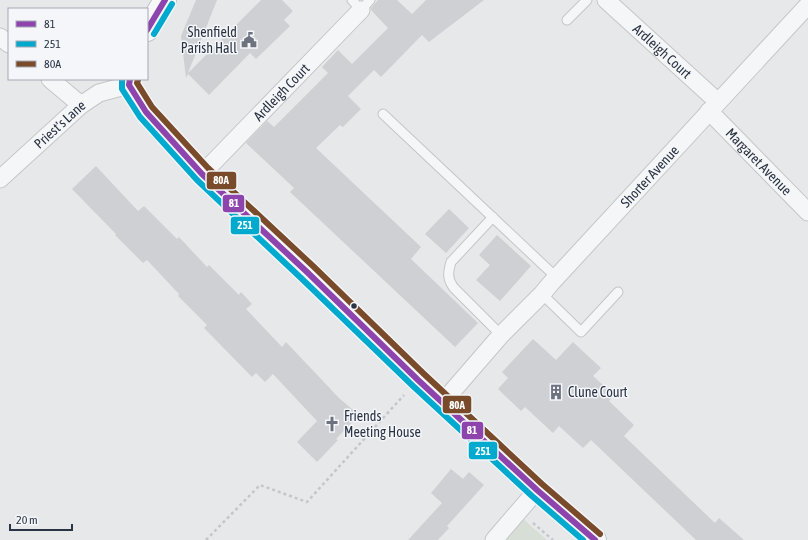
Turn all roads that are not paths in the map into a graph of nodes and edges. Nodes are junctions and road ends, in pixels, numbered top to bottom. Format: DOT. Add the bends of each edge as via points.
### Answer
graph roads {
  1 [pos="165,0"];
  2 [pos="587,0"];
  3 [pos="606,0"];
  4 [pos="361,3"];
  5 [pos="808,5"];
  6 [pos="567,20"];
  7 [pos="148,28"];
  8 [pos="0,37"];
  9 [pos="8,43"];
  10 [pos="51,80"];
  11 [pos="130,82"];
  12 [pos="81,105"];
  13 [pos="714,107"];
  14 [pos="384,114"];
  15 [pos="202,174"];
  16 [pos="0,179"];
  17 [pos="808,212"];
  18 [pos="493,217"];
  19 [pos="556,277"];
  20 [pos="618,292"];
  21 [pos="542,294"];
  22 [pos="501,335"];
  23 [pos="442,402"];
  24 [pos="537,490"];
  25 [pos="494,540"];
  26 [pos="595,540"];
  1 -- 7 [label="main road"];
  2 -- 6 [label="lane"];
  3 -- 13 [label="street, Ardleigh Court"];
  4 -- 15 [label="street, Ardleigh Court"];
  5 -- 13 [label="street, Shorter Avenue"];
  8 -- 9 [label="street"];
  10 -- 12 [label="street"];
  11 -- 12 [label="street, Priest's Lane" via="99,93"];
  11 -- 15 [label="main road" via="146,112"];
  12 -- 16 [label="street, Priest's Lane"];
  13 -- 17 [label="street, Margaret Avenue"];
  13 -- 19 [label="street, Shorter Avenue"];
  14 -- 18 [label="lane"];
  15 -- 23 [label="main road"];
  18 -- 19 [label="lane"];
  18 -- 22 [label="lane" via="451,262 448,271 449,282"];
  19 -- 21 [label="street, Shorter Avenue"];
  20 -- 21 [label="lane" via="581,332"];
  21 -- 22 [label="street, Shorter Avenue"];
  22 -- 23 [label="street, Shorter Avenue"];
  23 -- 24 [label="main road"];
  24 -- 25 [label="street"];
  24 -- 26 [label="main road"];
}
